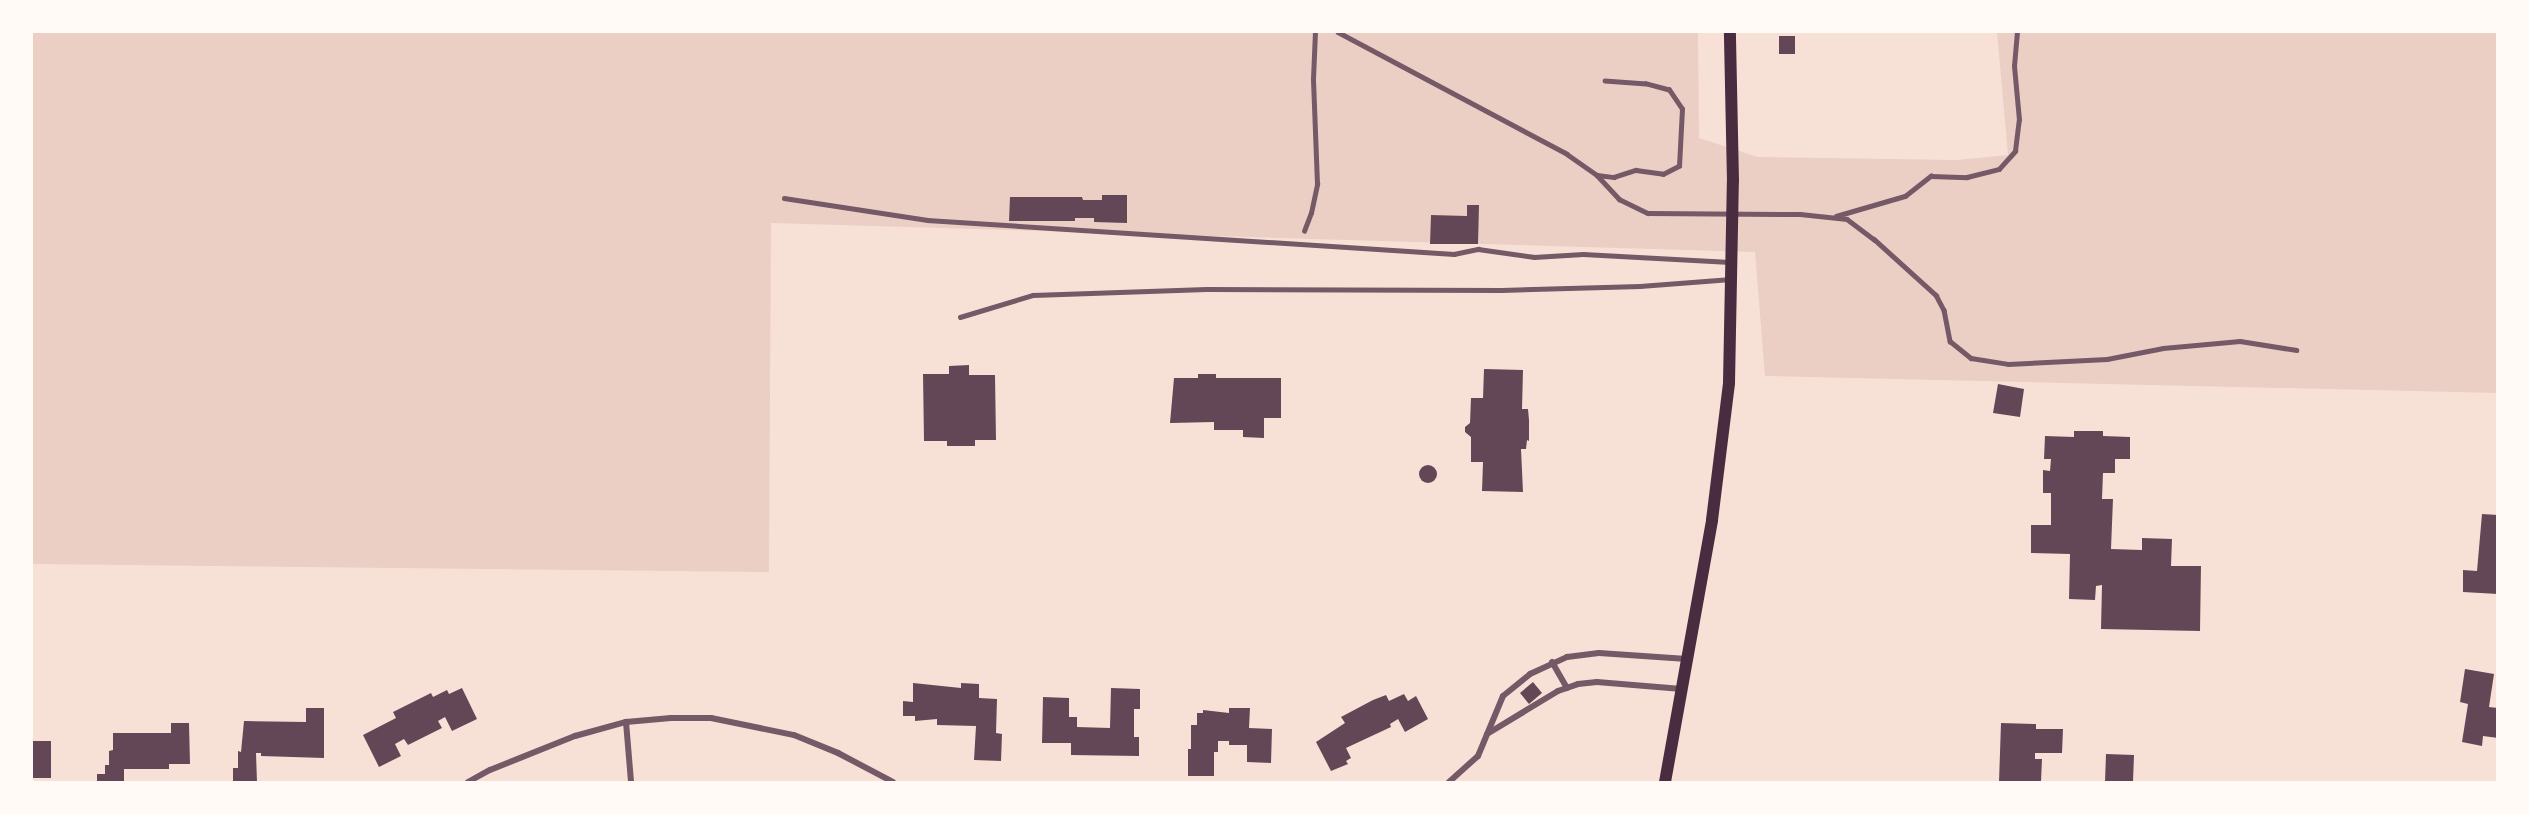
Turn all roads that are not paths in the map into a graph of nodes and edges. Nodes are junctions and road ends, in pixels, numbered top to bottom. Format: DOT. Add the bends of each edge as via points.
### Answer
graph roads {
  1 [pos="1315,32"];
  2 [pos="1338,32"];
  3 [pos="1730,32"];
  4 [pos="2017,32"];
  5 [pos="1605,81"];
  6 [pos="1597,175"];
  7 [pos="784,198"];
  8 [pos="1830,217"];
  9 [pos="1304,231"];
  10 [pos="1733,258"];
  11 [pos="1732,279"];
  12 [pos="960,317"];
  13 [pos="2296,350"];
  14 [pos="1688,659"];
  15 [pos="1552,662"];
  16 [pos="1567,688"];
  17 [pos="1682,690"];
  18 [pos="626,722"];
  19 [pos="1487,734"];
  20 [pos="468,783"];
  21 [pos="632,783"];
  22 [pos="893,783"];
  23 [pos="1449,783"];
  24 [pos="1665,783"];
  1 -- 9 [label="lane" via="1317,184"];
  2 -- 6 [label="lane" via="1567,154"];
  3 -- 10 [label="main road"];
  4 -- 8 [label="lane" via="2014,66 2019,120 2015,151 1999,169 1967,177 1931,176 1905,196"];
  5 -- 6 [label="lane" via="1669,90 1682,109 1682,140 1679,166 1663,174 1636,170 1614,177"];
  6 -- 8 [label="lane" via="1619,199 1648,213"];
  7 -- 10 [label="lane" via="927,220 1454,254 1478,249 1534,257 1583,254"];
  8 -- 13 [label="lane" via="1847,219 1874,238 1936,295 1944,310 1950,341 1971,358 2008,364 2107,359 2163,348 2240,341"];
  10 -- 11 [label="main road"];
  11 -- 12 [label="lane" via="1502,290 1206,289 1033,295"];
  11 -- 14 [label="main road" via="1725,423"];
  14 -- 15 [label="street" via="1599,653"];
  14 -- 17 [label="main road"];
  15 -- 16 [label="street"];
  15 -- 19 [label="street" via="1503,696"];
  16 -- 17 [label="street" via="1597,682"];
  16 -- 19 [label="street"];
  17 -- 24 [label="main road"];
  18 -- 20 [label="street" via="549,745"];
  18 -- 21 [label="street"];
  18 -- 22 [label="street" via="671,717 747,724 794,735"];
  19 -- 23 [label="street" via="1478,756"];
}
